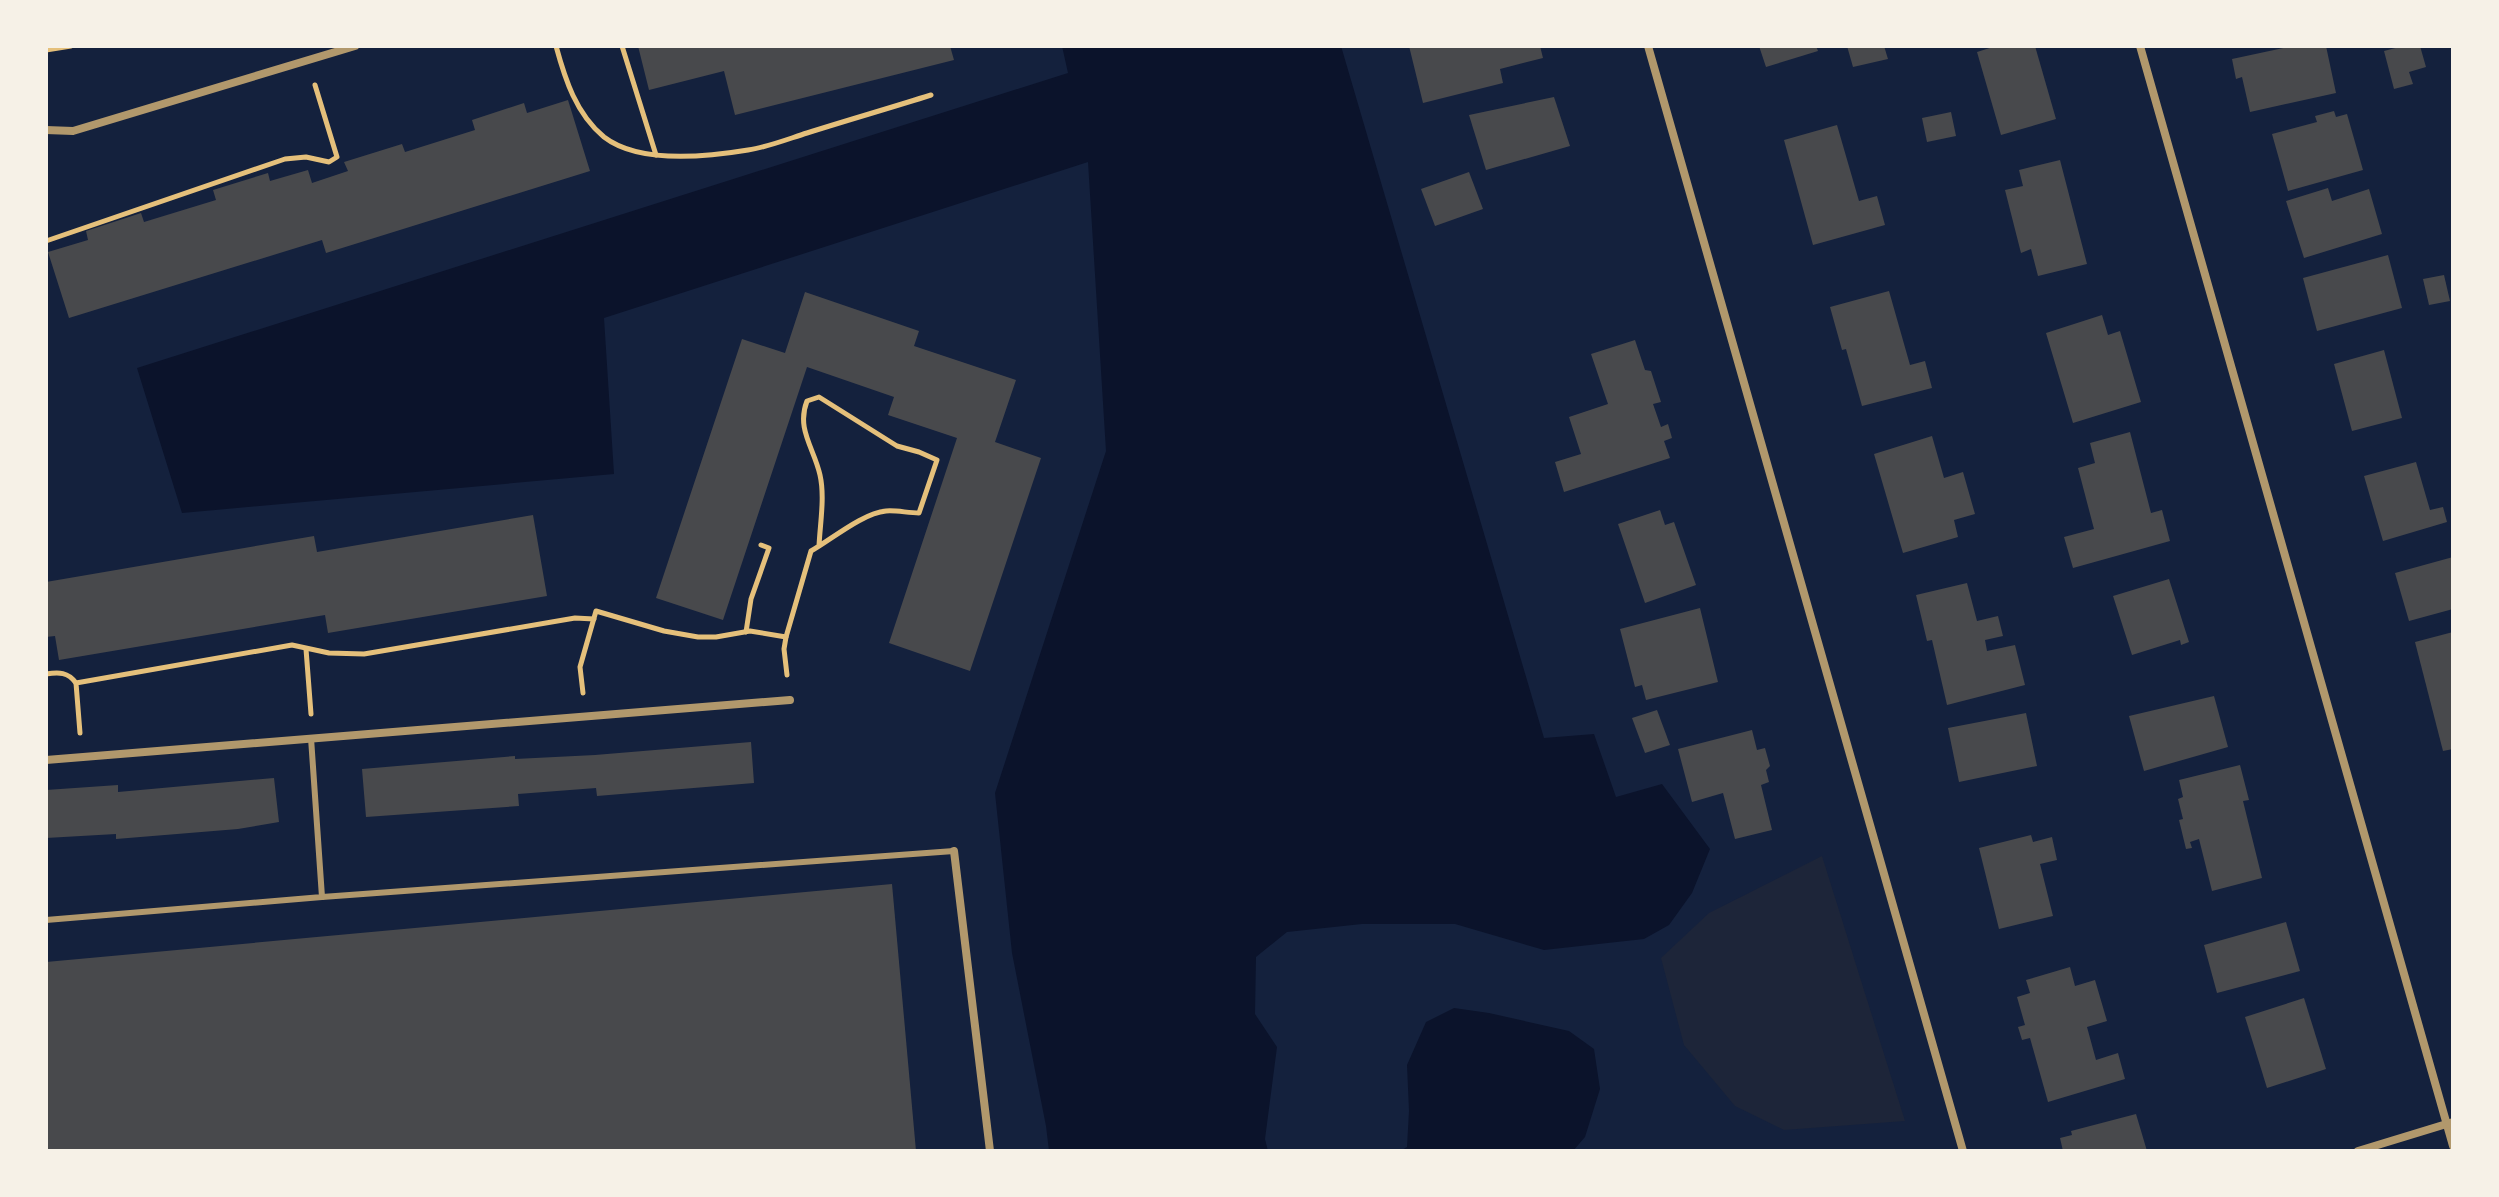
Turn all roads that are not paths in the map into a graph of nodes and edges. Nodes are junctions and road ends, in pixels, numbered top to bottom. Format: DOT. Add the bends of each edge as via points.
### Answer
graph roads {
  1 [pos="355,46"];
  2 [pos="1648,46"];
  3 [pos="2140,46"];
  4 [pos="46,130"];
  5 [pos="790,700"];
  6 [pos="311,738"];
  7 [pos="46,760"];
  8 [pos="954,851"];
  9 [pos="322,897"];
  10 [pos="46,920"];
  11 [pos="2450,1123"];
  12 [pos="2453,1146"];
  13 [pos="990,1151"];
  14 [pos="1963,1151"];
  15 [pos="2358,1151"];
  1 -- 4 [label="street" via="73,131"];
  2 -- 14 [label="street"];
  3 -- 11 [label="street"];
  5 -- 6 [label="street"];
  6 -- 7 [label="street"];
  6 -- 9 [label="lane"];
  8 -- 9 [label="lane"];
  8 -- 13 [label="street"];
  9 -- 10 [label="lane"];
  11 -- 12 [label="street"];
  11 -- 15 [label="street"];
}
